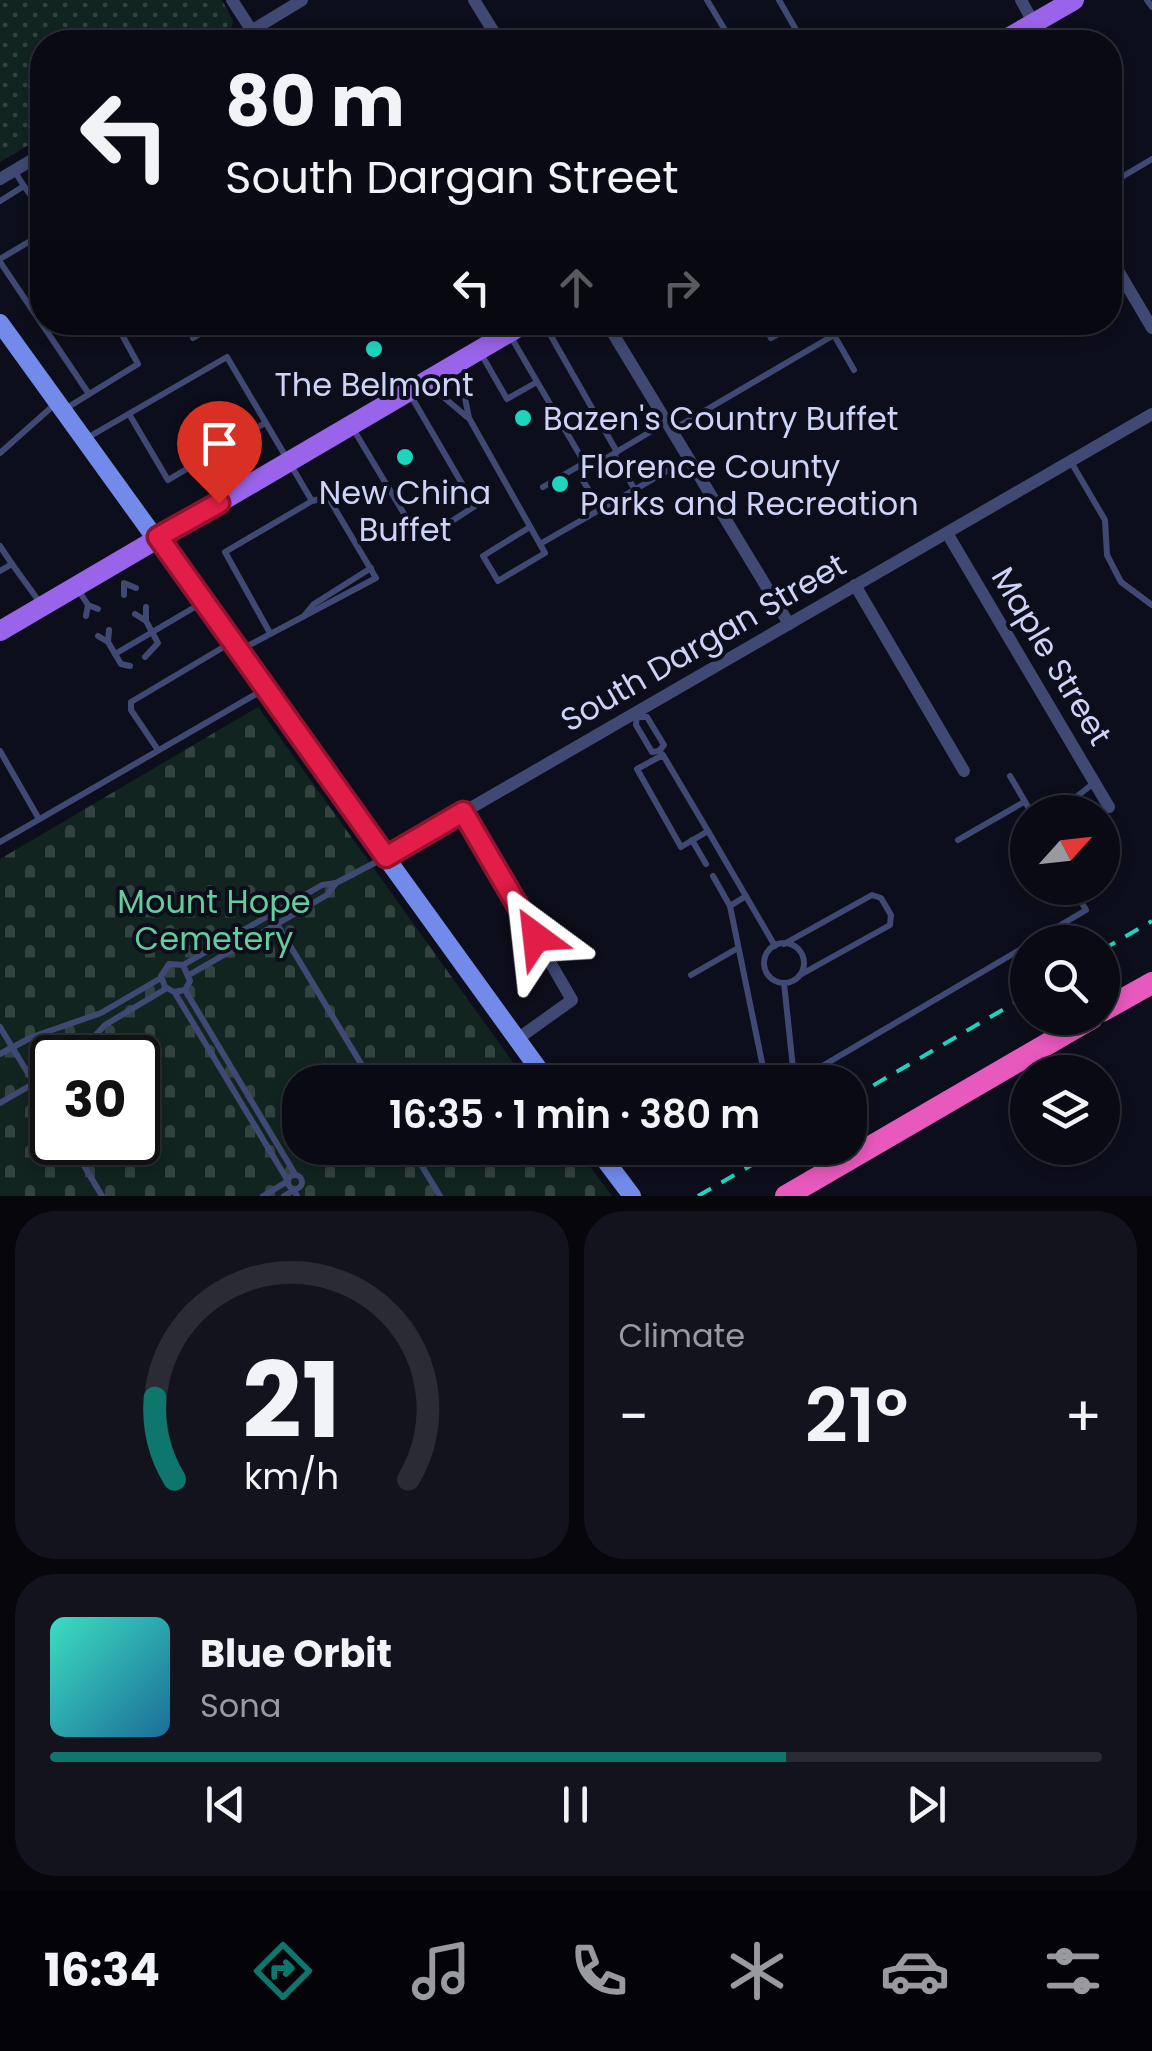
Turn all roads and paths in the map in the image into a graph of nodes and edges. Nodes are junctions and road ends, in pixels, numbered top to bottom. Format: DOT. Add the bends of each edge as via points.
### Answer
graph roads {
  1 [pos="232,0"];
  2 [pos="302,0"];
  3 [pos="474,0"];
  4 [pos="707,0"];
  5 [pos="779,0"];
  6 [pos="1020,0"];
  7 [pos="1074,0"];
  8 [pos="1148,0"];
  9 [pos="1152,7"];
  10 [pos="1034,24"];
  11 [pos="251,30"];
  12 [pos="255,30"];
  13 [pos="493,30"];
  14 [pos="725,30"];
  15 [pos="796,30"];
  16 [pos="1023,30"];
  17 [pos="1152,160"];
  18 [pos="30,161"];
  19 [pos="14,170"];
  20 [pos="1122,177"];
  21 [pos="0,179"];
  22 [pos="24,186"];
  23 [pos="30,194"];
  24 [pos="0,201"];
  25 [pos="30,241"];
  26 [pos="0,260"];
  27 [pos="1122,277"];
  28 [pos="30,305"];
  29 [pos="0,323"];
  30 [pos="1152,328"];
  31 [pos="50,335"];
  32 [pos="122,335"];
  33 [pos="198,335"];
  34 [pos="506,335"];
  35 [pos="520,335"];
  36 [pos="550,335"];
  37 [pos="614,335"];
  38 [pos="193,338"];
  39 [pos="479,351"];
  40 [pos="854,370"];
  41 [pos="444,378"];
  42 [pos="537,382"];
  43 [pos="409,392"];
  44 [pos="89,394"];
  45 [pos="62,405"];
  46 [pos="129,414"];
  47 [pos="1152,414"];
  48 [pos="469,418"];
  49 [pos="265,423"];
  50 [pos="352,426"];
  51 [pos="669,426"];
  52 [pos="86,438"];
  53 [pos="0,453"];
  54 [pos="615,453"];
  55 [pos="688,459"];
  56 [pos="1070,461"];
  57 [pos="288,462"];
  58 [pos="586,466"];
  59 [pos="543,487"];
  60 [pos="635,490"];
  61 [pos="312,501"];
  62 [pos="600,510"];
  63 [pos="530,527"];
  64 [pos="946,533"];
  65 [pos="158,537"];
  66 [pos="540,544"];
  67 [pos="0,546"];
  68 [pos="12,564"];
  69 [pos="112,565"];
  70 [pos="0,571"];
  71 [pos="124,584"];
  72 [pos="856,585"];
  73 [pos="76,586"];
  74 [pos="136,588"];
  75 [pos="124,595"];
  76 [pos="204,601"];
  77 [pos="1152,605"];
  78 [pos="42,606"];
  79 [pos="88,606"];
  80 [pos="146,607"];
  81 [pos="98,608"];
  82 [pos="135,614"];
  83 [pos="86,616"];
  84 [pos="146,621"];
  85 [pos="789,624"];
  86 [pos="110,630"];
  87 [pos="0,631"];
  88 [pos="152,632"];
  89 [pos="270,633"];
  90 [pos="98,636"];
  91 [pos="108,642"];
  92 [pos="235,646"];
  93 [pos="115,654"];
  94 [pos="145,657"];
  95 [pos="130,666"];
  96 [pos="266,688"];
  97 [pos="638,714"];
  98 [pos="158,750"];
  99 [pos="0,752"];
  100 [pos="661,753"];
  101 [pos="964,770"];
  102 [pos="1010,776"];
  103 [pos="1095,782"];
  104 [pos="1020,795"];
  105 [pos="1078,795"];
  106 [pos="1102,795"];
  107 [pos="1010,810"];
  108 [pos="463,812"];
  109 [pos="39,820"];
  110 [pos="708,831"];
  111 [pos="692,840"];
  112 [pos="958,840"];
  113 [pos="0,842"];
  114 [pos="386,857"];
  115 [pos="706,864"];
  116 [pos="712,876"];
  117 [pos="336,883"];
  118 [pos="746,896"];
  119 [pos="1083,905"];
  120 [pos="730,906"];
  121 [pos="277,924"];
  122 [pos="1061,925"];
  123 [pos="784,944"];
  124 [pos="775,946"];
  125 [pos="738,948"];
  126 [pos="1010,956"];
  127 [pos="183,965"];
  128 [pos="189,975"];
  129 [pos="692,975"];
  130 [pos="800,975"];
  131 [pos="161,978"];
  132 [pos="784,983"];
  133 [pos="1152,983"];
  134 [pos="171,990"];
  135 [pos="186,990"];
  136 [pos="1120,1001"];
  137 [pos="0,1027"];
  138 [pos="96,1035"];
  139 [pos="1063,1035"];
  140 [pos="516,1040"];
  141 [pos="12,1047"];
  142 [pos="0,1054"];
  143 [pos="362,1065"];
  144 [pos="535,1065"];
  145 [pos="762,1065"];
  146 [pos="30,1076"];
  147 [pos="30,1085"];
  148 [pos="0,1103"];
  149 [pos="84,1165"];
  150 [pos="421,1165"];
  151 [pos="609,1165"];
  152 [pos="295,1174"];
  153 [pos="288,1181"];
  154 [pos="298,1191"];
  155 [pos="102,1196"];
  156 [pos="263,1196"];
  157 [pos="284,1196"];
  158 [pos="307,1196"];
  159 [pos="440,1196"];
  160 [pos="632,1196"];
  161 [pos="786,1196"];
  1 -- 11 [label="street"];
  2 -- 12 [label="street"];
  3 -- 13 [label="street"];
  4 -- 14 [label="lane"];
  5 -- 15 [label="lane"];
  6 -- 10 [label="street"];
  7 -- 10 [label="main road"];
  8 -- 9 [label="lane"];
  10 -- 16 [label="main road"];
  17 -- 20 [label="lane"];
  18 -- 19 [label="street"];
  19 -- 21 [label="street"];
  19 -- 22 [label="lane"];
  22 -- 23 [label="lane"];
  22 -- 24 [label="lane"];
  25 -- 26 [label="lane"];
  26 -- 28 [label="lane"];
  27 -- 30 [label="street"];
  29 -- 45 [label="street"];
  31 -- 44 [label="lane"];
  32 -- 44 [label="lane" via="138,364"];
  33 -- 38 [label="lane"];
  34 -- 39 [label="main road"];
  35 -- 42 [label="lane"];
  36 -- 54 [label="lane"];
  37 -- 51 [label="street"];
  39 -- 41 [label="main road"];
  39 -- 42 [label="lane" via="507,399"];
  40 -- 51 [label="lane" via="834,336"];
  41 -- 43 [label="main road"];
  41 -- 48 [label="lane" via="441,394"];
  41 -- 48 [label="lane" via="462,382"];
  42 -- 58 [label="lane"];
  43 -- 50 [label="main road"];
  43 -- 50 [label="lane" via="474,500 472,512 426,538 415,532"];
  44 -- 45 [label="lane"];
  45 -- 52 [label="street"];
  45 -- 53 [label="lane"];
  46 -- 49 [label="lane" via="168,480"];
  46 -- 49 [label="lane" via="227,357"];
  46 -- 52 [label="lane"];
  47 -- 56 [label="street, South Dargan Street"];
  48 -- 63 [label="lane"];
  49 -- 57 [label="lane"];
  50 -- 57 [label="main road"];
  51 -- 54 [label="lane"];
  51 -- 55 [label="street"];
  52 -- 65 [label="street"];
  54 -- 58 [label="lane"];
  54 -- 60 [label="lane"];
  55 -- 60 [label="lane"];
  55 -- 85 [label="street"];
  56 -- 64 [label="street, South Dargan Street"];
  56 -- 77 [label="lane" via="1104,520 1107,555 1121,582"];
  57 -- 61 [label="lane"];
  57 -- 65 [label="main road"];
  58 -- 59 [label="lane"];
  58 -- 62 [label="lane" via="582,479"];
  60 -- 62 [label="lane"];
  61 -- 89 [label="lane" via="225,552"];
  61 -- 89 [label="lane" via="328,497 376,578"];
  62 -- 66 [label="lane"];
  63 -- 66 [label="lane"];
  63 -- 66 [label="lane" via="483,556 498,581 545,553"];
  64 -- 72 [label="street, South Dargan Street"];
  64 -- 103 [label="street, Maple Street"];
  65 -- 69 [label="main road"];
  65 -- 76 [label="street"];
  67 -- 68 [label="lane"];
  68 -- 70 [label="lane"];
  68 -- 78 [label="lane"];
  69 -- 71 [label="lane"];
  69 -- 73 [label="main road"];
  71 -- 74 [label="lane"];
  71 -- 75 [label="lane"];
  72 -- 85 [label="street, South Dargan Street"];
  72 -- 101 [label="street"];
  73 -- 78 [label="main road"];
  73 -- 79 [label="lane"];
  76 -- 88 [label="lane"];
  76 -- 92 [label="street"];
  78 -- 87 [label="main road"];
  79 -- 81 [label="lane"];
  79 -- 83 [label="lane"];
  80 -- 84 [label="lane"];
  82 -- 84 [label="lane"];
  84 -- 88 [label="lane"];
  85 -- 97 [label="street, South Dargan Street"];
  86 -- 91 [label="lane"];
  88 -- 93 [label="lane"];
  88 -- 94 [label="lane" via="158,649"];
  89 -- 92 [label="lane"];
  90 -- 91 [label="lane"];
  91 -- 93 [label="lane"];
  92 -- 96 [label="street"];
  92 -- 98 [label="lane" via="131,702"];
  93 -- 95 [label="lane"];
  96 -- 98 [label="lane"];
  96 -- 114 [label="street"];
  97 -- 100 [label="lane" via="647,717 664,746"];
  97 -- 100 [label="lane" via="636,725 652,752"];
  97 -- 108 [label="street, South Dargan Street"];
  98 -- 109 [label="lane"];
  99 -- 109 [label="lane"];
  100 -- 110 [label="lane"];
  100 -- 111 [label="lane" via="637,769 681,846"];
  102 -- 104 [label="lane"];
  103 -- 105 [label="lane"];
  103 -- 106 [label="street, Maple Street"];
  107 -- 112 [label="lane"];
  108 -- 114 [label="street, South Dargan Street"];
  108 -- 140 [label="street" via="572,1000"];
  109 -- 113 [label="lane"];
  110 -- 111 [label="lane"];
  110 -- 118 [label="lane"];
  111 -- 115 [label="lane"];
  114 -- 117 [label="lane"];
  114 -- 140 [label="street"];
  116 -- 120 [label="lane"];
  117 -- 121 [label="lane"];
  117 -- 127 [label="lane"];
  118 -- 120 [label="lane"];
  118 -- 124 [label="lane"];
  119 -- 122 [label="lane" via="1086,910"];
  120 -- 125 [label="lane"];
  121 -- 128 [label="lane"];
  121 -- 143 [label="lane"];
  123 -- 124 [label="lane"];
  123 -- 130 [label="lane" via="800,952"];
  123 -- 130 [label="lane" via="872,894 891,915 890,924"];
  124 -- 132 [label="lane" via="765,968"];
  125 -- 129 [label="lane"];
  125 -- 145 [label="lane"];
  126 -- 132 [label="lane" via="807,1075 793,1068"];
  127 -- 128 [label="lane"];
  127 -- 131 [label="lane" via="169,964"];
  128 -- 135 [label="lane"];
  130 -- 132 [label="lane"];
  131 -- 134 [label="lane"];
  131 -- 141 [label="lane" via="100,1013"];
  133 -- 136 [label="highway"];
  134 -- 135 [label="lane"];
  134 -- 138 [label="lane"];
  134 -- 153 [label="lane"];
  135 -- 152 [label="lane"];
  137 -- 141 [label="lane"];
  139 -- 161 [label="highway"];
  140 -- 144 [label="street"];
  141 -- 142 [label="lane"];
  141 -- 146 [label="lane"];
  147 -- 148 [label="lane"];
  149 -- 155 [label="lane"];
  150 -- 159 [label="lane"];
  151 -- 160 [label="street"];
  152 -- 153 [label="lane"];
  152 -- 154 [label="lane"];
  153 -- 154 [label="lane"];
  153 -- 156 [label="lane"];
  154 -- 157 [label="lane"];
  154 -- 158 [label="lane"];
}
